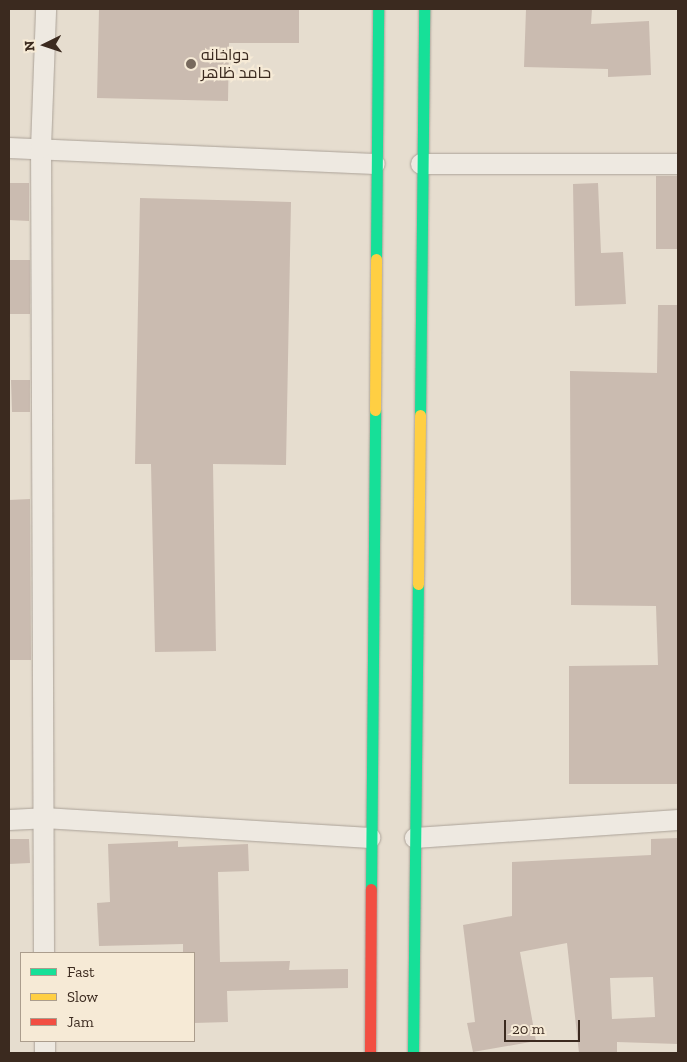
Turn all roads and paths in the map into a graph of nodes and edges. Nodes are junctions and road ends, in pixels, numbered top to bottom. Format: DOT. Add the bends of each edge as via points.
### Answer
graph roads {
  1 [pos="46,9"];
  2 [pos="378,9"];
  3 [pos="424,9"];
  4 [pos="9,148"];
  5 [pos="41,148"];
  6 [pos="375,164"];
  7 [pos="421,164"];
  8 [pos="678,164"];
  9 [pos="44,818"];
  10 [pos="9,820"];
  11 [pos="678,820"];
  12 [pos="370,838"];
  13 [pos="415,838"];
  14 [pos="44,952"];
  15 [pos="370,1053"];
  16 [pos="414,1053"];
  1 -- 5 [label="street"];
  2 -- 6 [label="main road"];
  3 -- 7 [label="main road"];
  4 -- 5 [label="street"];
  5 -- 6 [label="street"];
  5 -- 9 [label="street"];
  6 -- 12 [label="main road"];
  7 -- 8 [label="street"];
  7 -- 13 [label="main road"];
  9 -- 10 [label="street"];
  9 -- 12 [label="street"];
  9 -- 14 [label="street"];
  11 -- 13 [label="street"];
  12 -- 15 [label="main road"];
  13 -- 16 [label="main road"];
}
